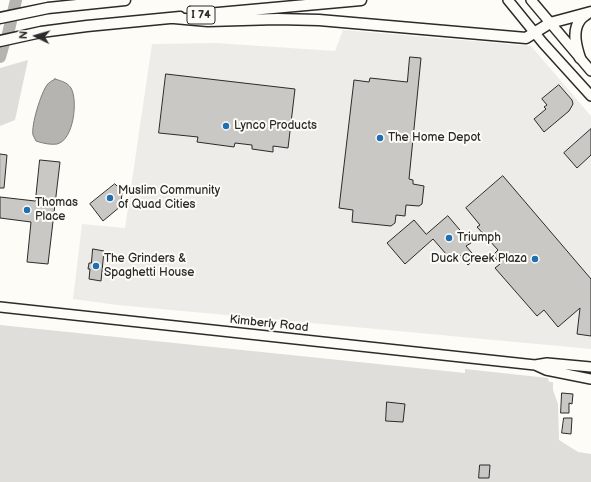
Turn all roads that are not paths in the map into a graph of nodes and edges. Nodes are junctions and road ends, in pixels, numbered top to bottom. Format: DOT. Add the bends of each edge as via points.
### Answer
graph roads {
  1 [pos="125,0"];
  2 [pos="361,0"];
  3 [pos="508,0"];
  4 [pos="531,0"];
  5 [pos="590,12"];
  6 [pos="0,18"];
  7 [pos="174,18"];
  8 [pos="550,23"];
  9 [pos="534,33"];
  10 [pos="0,41"];
  11 [pos="580,58"];
  12 [pos="591,71"];
  13 [pos="591,96"];
  14 [pos="0,307"];
  15 [pos="535,365"];
  16 [pos="591,367"];
  17 [pos="591,379"];
  1 -- 6 [label="highway" via="48,8"];
  2 -- 7 [label="highway, I 74"];
  3 -- 9 [label="main road"];
  4 -- 8 [label="main road"];
  5 -- 8 [label="highway"];
  5 -- 11 [label="highway" via="581,19 576,30 575,39"];
  7 -- 9 [label="highway" via="208,21 277,18 319,20 526,38"];
  7 -- 10 [label="highway, I 74" via="41,32"];
  8 -- 9 [label="highway"];
  8 -- 11 [label="main road"];
  9 -- 13 [label="main road"];
  11 -- 12 [label="main road"];
  14 -- 15 [label="main road, Kimberly Road"];
  15 -- 16 [label="main road, Kimberly Road" via="547,363"];
  15 -- 17 [label="main road, Kimberly Road" via="546,370"];
}
